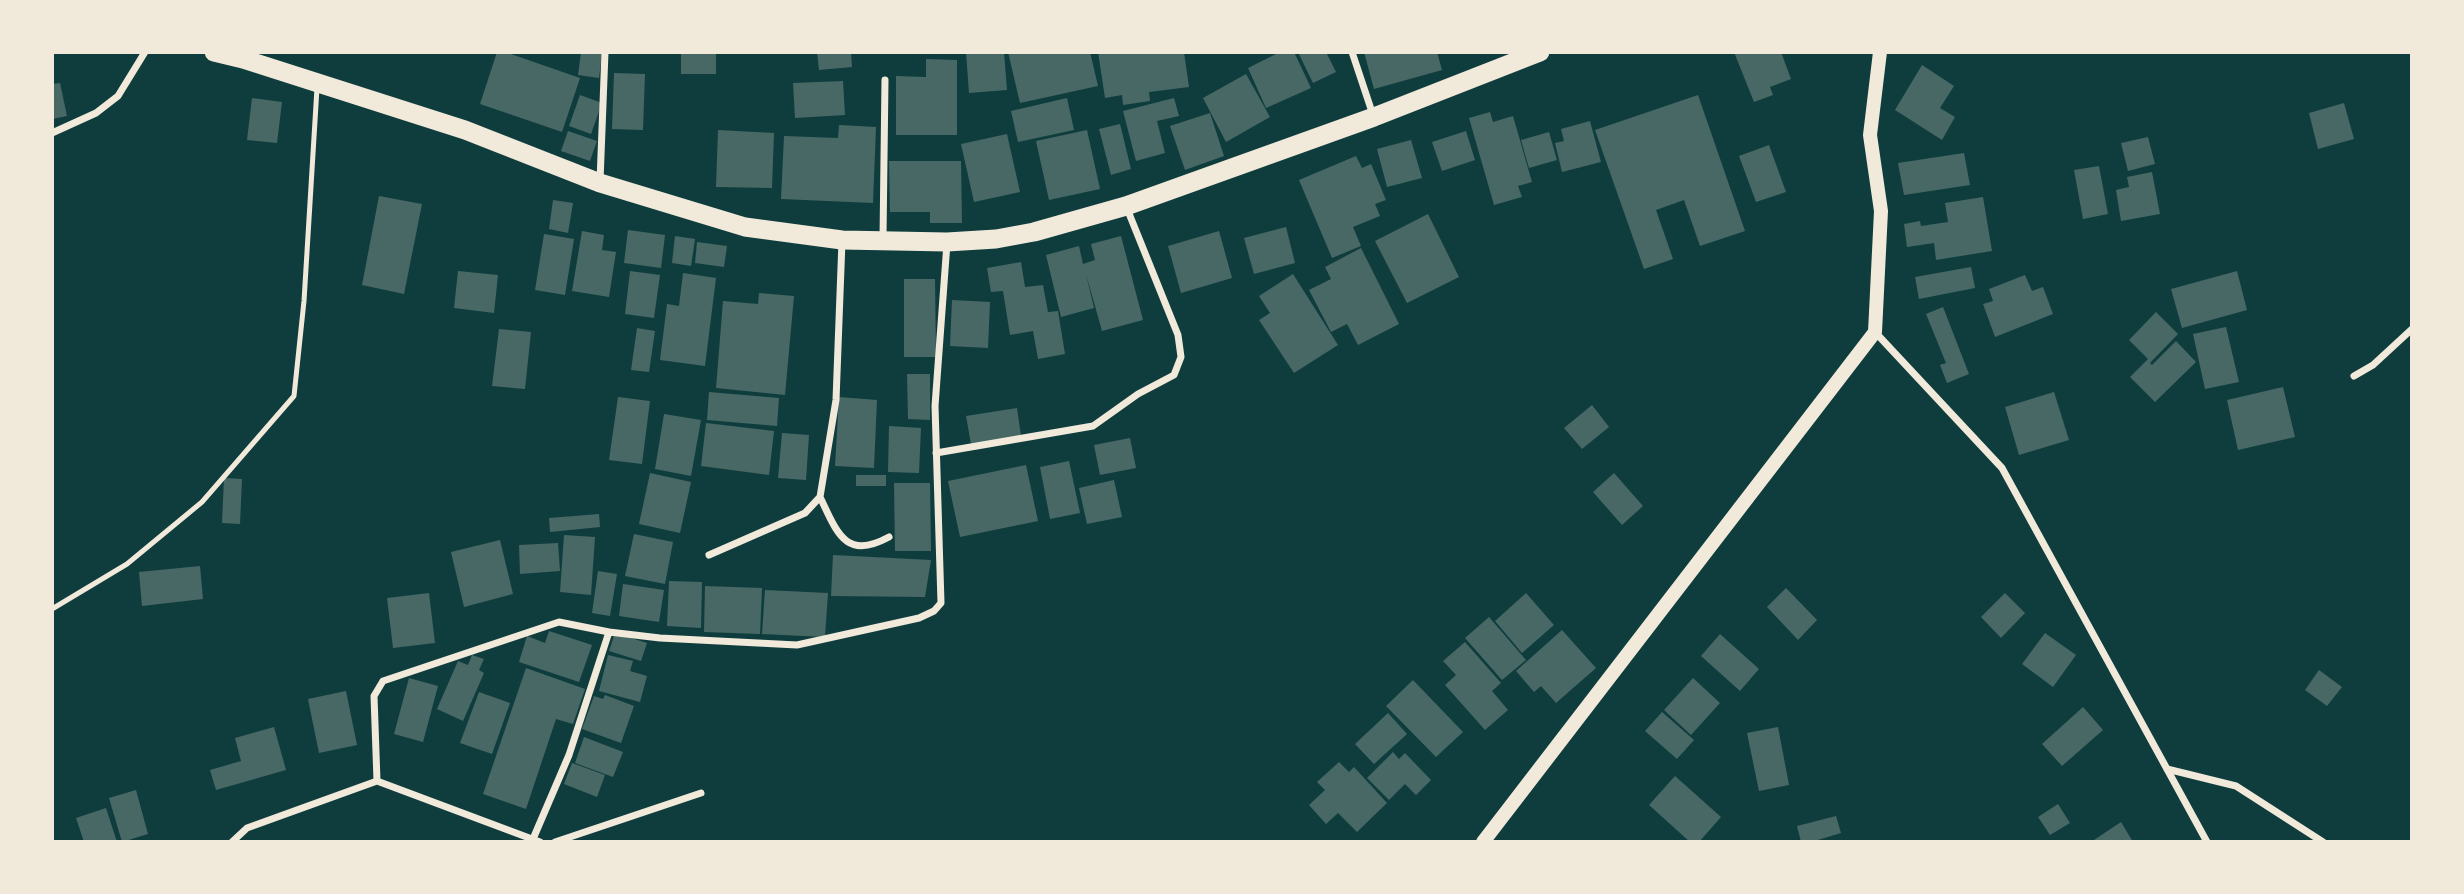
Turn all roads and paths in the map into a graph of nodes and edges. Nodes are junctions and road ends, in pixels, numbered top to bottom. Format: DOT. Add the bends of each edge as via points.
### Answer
graph roads {
  1 [pos="145,52"];
  2 [pos="214,52"];
  3 [pos="605,52"];
  4 [pos="1352,52"];
  5 [pos="1540,52"];
  6 [pos="1880,52"];
  7 [pos="885,80"];
  8 [pos="317,85"];
  9 [pos="1374,117"];
  10 [pos="52,133"];
  11 [pos="600,183"];
  12 [pos="1126,206"];
  13 [pos="842,240"];
  14 [pos="883,242"];
  15 [pos="947,242"];
  16 [pos="2412,329"];
  17 [pos="1875,332"];
  18 [pos="2354,376"];
  19 [pos="936,453"];
  20 [pos="820,497"];
  21 [pos="889,537"];
  22 [pos="709,555"];
  23 [pos="52,609"];
  24 [pos="609,632"];
  25 [pos="2167,769"];
  26 [pos="377,781"];
  27 [pos="701,793"];
  28 [pos="537,840"];
  29 [pos="232,842"];
  30 [pos="555,842"];
  31 [pos="1483,842"];
  32 [pos="2207,842"];
  33 [pos="2323,842"];
  1 -- 10 [label="street" via="118,96 96,113"];
  2 -- 8 [label="highway"];
  3 -- 11 [label="street"];
  4 -- 9 [label="street"];
  5 -- 9 [label="highway"];
  6 -- 17 [label="main road" via="1870,135 1881,211"];
  7 -- 14 [label="street"];
  8 -- 11 [label="highway" via="465,130"];
  8 -- 23 [label="lane" via="294,396 202,502 127,564"];
  9 -- 12 [label="highway"];
  11 -- 13 [label="highway" via="744,227"];
  12 -- 15 [label="highway" via="1008,237"];
  12 -- 19 [label="street" via="1178,335 1181,357 1174,375 1093,426"];
  13 -- 14 [label="highway"];
  13 -- 20 [label="street" via="836,400"];
  14 -- 15 [label="highway"];
  15 -- 19 [label="street"];
  16 -- 18 [label="street"];
  17 -- 25 [label="street" via="2002,468"];
  17 -- 31 [label="main road"];
  19 -- 24 [label="street" via="941,603 934,611 797,645"];
  20 -- 21 [label="street" via="839,535 855,546 873,546"];
  20 -- 22 [label="street" via="805,513"];
  24 -- 26 [label="street" via="559,622 383,681 374,696"];
  24 -- 28 [label="street"];
  25 -- 32 [label="street"];
  25 -- 33 [label="street" via="2236,786"];
  26 -- 28 [label="street"];
  26 -- 29 [label="street" via="247,828"];
  27 -- 30 [label="street"];
}
